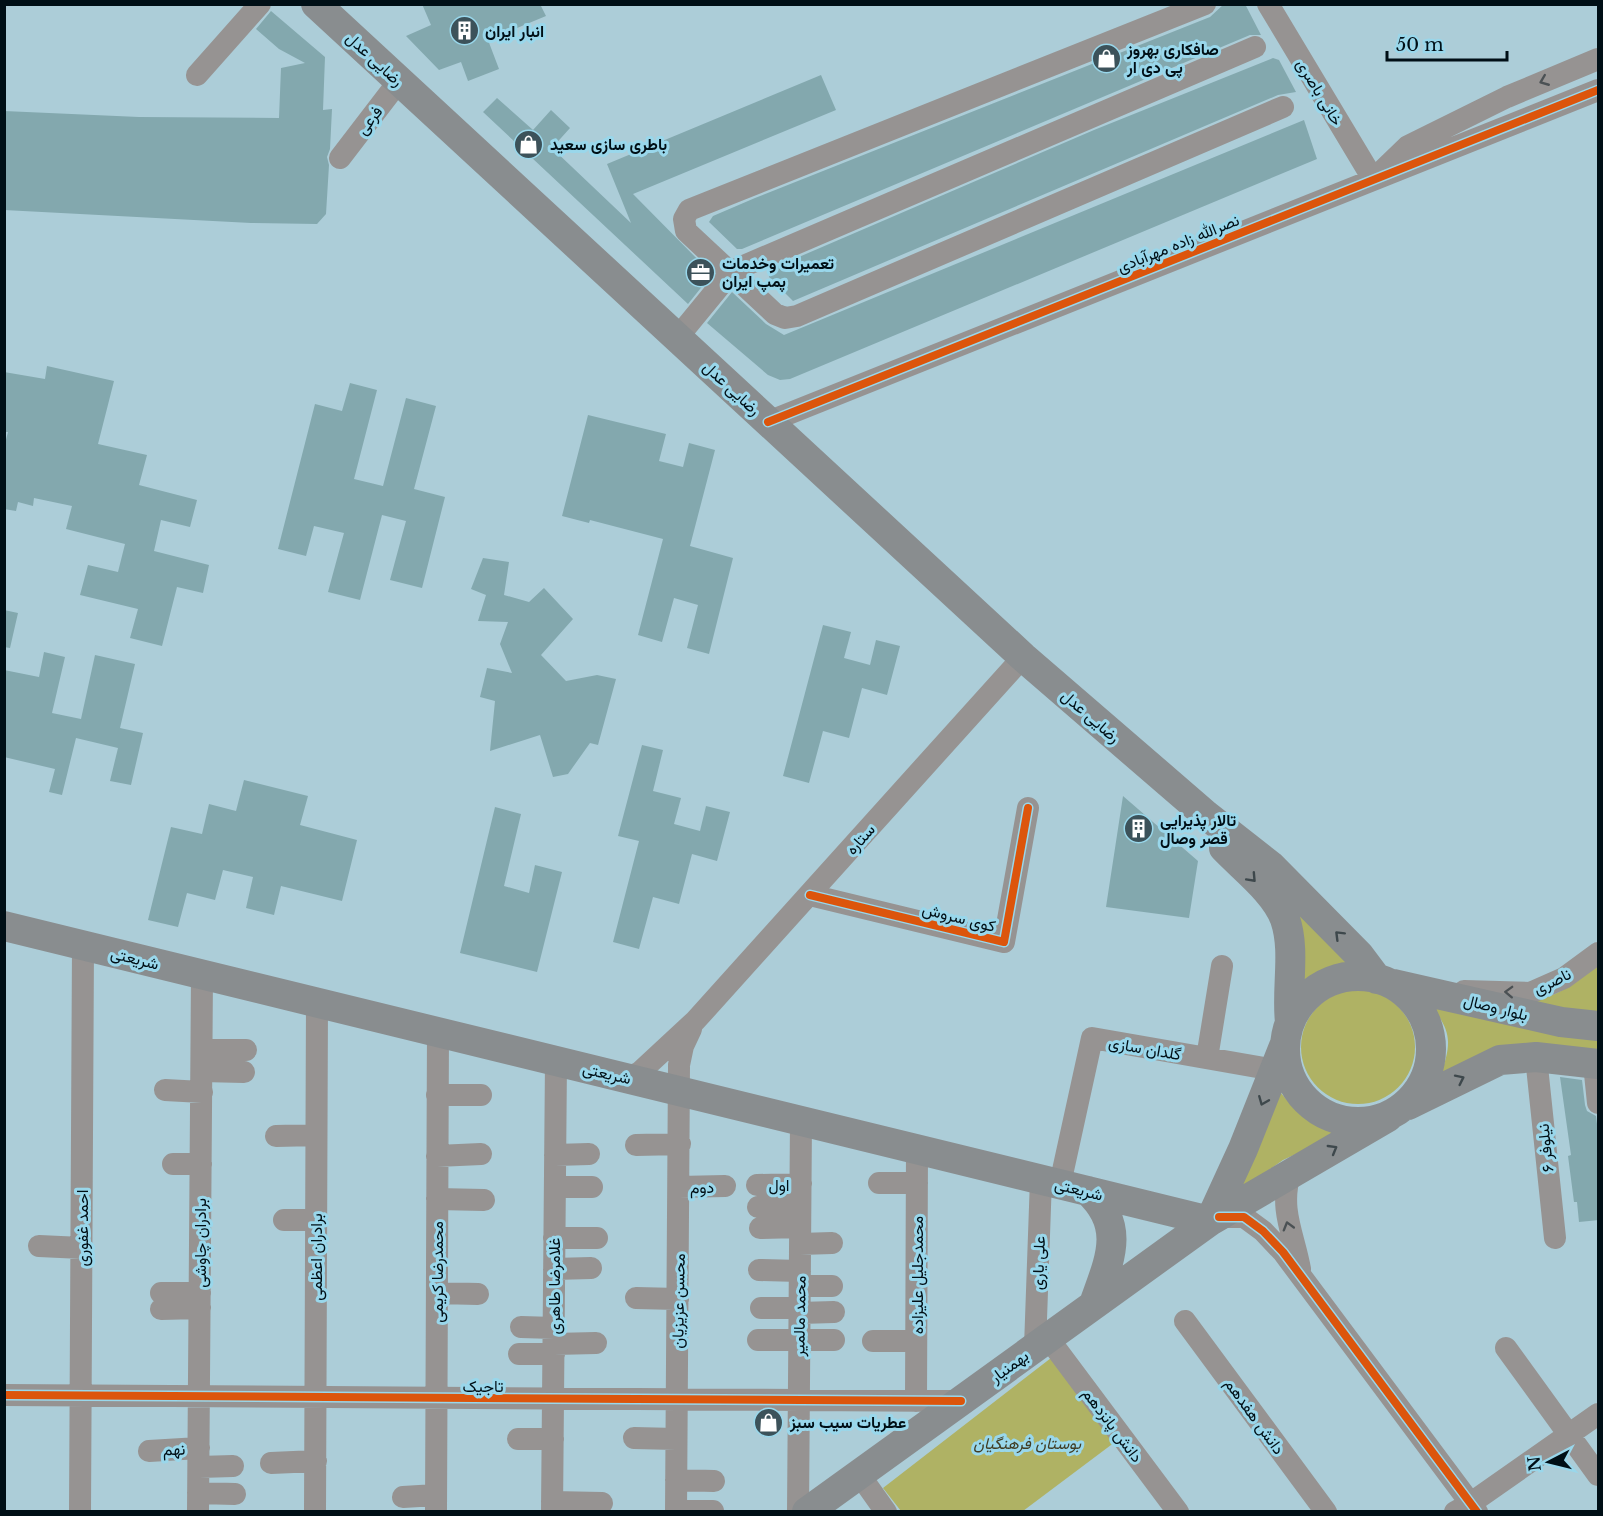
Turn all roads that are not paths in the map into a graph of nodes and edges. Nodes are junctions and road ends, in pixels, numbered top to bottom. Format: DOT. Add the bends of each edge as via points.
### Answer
graph roads {
  1 [pos="260,4"];
  2 [pos="316,4"];
  3 [pos="1205,4"];
  4 [pos="1268,4"];
  5 [pos="1255,47"];
  6 [pos="1599,59"];
  7 [pos="197,75"];
  8 [pos="399,81"];
  9 [pos="1599,90"];
  10 [pos="1283,108"];
  11 [pos="340,158"];
  12 [pos="1373,179"];
  13 [pos="732,271"];
  14 [pos="677,338"];
  15 [pos="768,422"];
  16 [pos="1023,657"];
  17 [pos="1028,808"];
  18 [pos="1206,815"];
  19 [pos="810,895"];
  20 [pos="4,926"];
  21 [pos="4,934"];
  22 [pos="83,950"];
  23 [pos="1599,953"];
  24 [pos="1222,966"];
  25 [pos="202,979"];
  26 [pos="1385,981"];
  27 [pos="1429,991"];
  28 [pos="317,1007"];
  29 [pos="695,1021"];
  30 [pos="1599,1026"];
  31 [pos="438,1036"];
  32 [pos="1283,1046"];
  33 [pos="1536,1057"];
  34 [pos="1207,1058"];
  35 [pos="245,1061"];
  36 [pos="1596,1064"];
  37 [pos="556,1065"];
  38 [pos="202,1071"];
  39 [pos="628,1078"];
  40 [pos="165,1090"];
  41 [pos="437,1095"];
  42 [pos="481,1095"];
  43 [pos="680,1096"];
  44 [pos="1599,1103"];
  45 [pos="1398,1111"];
  46 [pos="801,1126"];
  47 [pos="276,1136"];
  48 [pos="316,1136"];
  49 [pos="636,1144"];
  50 [pos="680,1144"];
  51 [pos="481,1154"];
  52 [pos="589,1154"];
  53 [pos="917,1154"];
  54 [pos="555,1155"];
  55 [pos="437,1156"];
  56 [pos="173,1164"];
  57 [pos="201,1164"];
  58 [pos="1290,1174"];
  59 [pos="879,1183"];
  60 [pos="917,1183"];
  61 [pos="757,1185"];
  62 [pos="725,1186"];
  63 [pos="680,1187"];
  64 [pos="1067,1190"];
  65 [pos="555,1192"];
  66 [pos="592,1192"];
  67 [pos="437,1199"];
  68 [pos="484,1200"];
  69 [pos="800,1215"];
  70 [pos="759,1218"];
  71 [pos="284,1220"];
  72 [pos="316,1220"];
  73 [pos="1209,1222"];
  74 [pos="597,1238"];
  75 [pos="1555,1238"];
  76 [pos="554,1239"];
  77 [pos="832,1243"];
  78 [pos="39,1246"];
  79 [pos="82,1248"];
  80 [pos="591,1268"];
  81 [pos="554,1269"];
  82 [pos="759,1270"];
  83 [pos="1302,1276"];
  84 [pos="832,1286"];
  85 [pos="437,1293"];
  86 [pos="478,1294"];
  87 [pos="800,1295"];
  88 [pos="636,1298"];
  89 [pos="678,1299"];
  90 [pos="200,1300"];
  91 [pos="161,1301"];
  92 [pos="1094,1304"];
  93 [pos="761,1308"];
  94 [pos="834,1312"];
  95 [pos="1185,1321"];
  96 [pos="521,1327"];
  97 [pos="758,1340"];
  98 [pos="873,1341"];
  99 [pos="916,1341"];
  100 [pos="554,1342"];
  101 [pos="1041,1342"];
  102 [pos="596,1343"];
  103 [pos="799,1348"];
  104 [pos="835,1348"];
  105 [pos="1506,1348"];
  106 [pos="519,1354"];
  107 [pos="4,1395"];
  108 [pos="81,1396"];
  109 [pos="199,1397"];
  110 [pos="316,1398"];
  111 [pos="436,1399"];
  112 [pos="553,1400"];
  113 [pos="677,1401"];
  114 [pos="799,1401"];
  115 [pos="916,1401"];
  116 [pos="961,1401"];
  117 [pos="1599,1414"];
  118 [pos="1567,1435"];
  119 [pos="634,1438"];
  120 [pos="518,1439"];
  121 [pos="553,1439"];
  122 [pos="676,1439"];
  123 [pos="149,1450"];
  124 [pos="199,1458"];
  125 [pos="316,1461"];
  126 [pos="271,1463"];
  127 [pos="233,1466"];
  128 [pos="859,1474"];
  129 [pos="1599,1475"];
  130 [pos="676,1480"];
  131 [pos="714,1480"];
  132 [pos="235,1494"];
  133 [pos="403,1497"];
  134 [pos="198,1503"];
  135 [pos="436,1503"];
  136 [pos="602,1503"];
  137 [pos="552,1507"];
  138 [pos="1467,1509"];
  139 [pos="676,1511"];
  140 [pos="713,1511"];
  141 [pos="80,1512"];
  142 [pos="315,1512"];
  143 [pos="798,1512"];
  144 [pos="807,1512"];
  145 [pos="886,1512"];
  146 [pos="1178,1512"];
  147 [pos="1326,1512"];
  1 -- 7 [label="street"];
  2 -- 8 [label="main road, رضایی عدل"];
  3 -- 13 [label="street" via="689,210 684,219 686,231"];
  4 -- 12 [label="street, خانی باصری"];
  5 -- 13 [label="street"];
  6 -- 12 [label="street, نصرالله زاده مهرآبادی, one-way" via="1507,97 1407,146"];
  8 -- 11 [label="street, فرعی"];
  8 -- 14 [label="main road, رضایی عدل"];
  9 -- 12 [label="street, نصرالله زاده مهرآبادی"];
  10 -- 13 [label="street" via="797,316 785,318 775,314"];
  12 -- 15 [label="street, نصرالله زاده مهرآبادی"];
  13 -- 14 [label="street"];
  14 -- 15 [label="main road, رضایی عدل"];
  15 -- 16 [label="main road, رضایی عدل"];
  16 -- 18 [label="main road, رضایی عدل"];
  16 -- 19 [label="street, ستاره"];
  17 -- 19 [label="street, کوی سروش" via="1004,942"];
  26 -- 18 [label="main road, رضایی عدل, one-way" via="1271,866"];
  18 -- 32 [label="main road, one-way" via="1213,837 1274,901 1285,920 1288,951"];
  19 -- 29 [label="street, ستاره"];
  20 -- 22 [label="main road, شریعتی"];
  21 -- 22 [label="street"];
  22 -- 25 [label="main road, شریعتی"];
  22 -- 79 [label="street, احمد غفوری"];
  23 -- 27 [label="street, ناصری, one-way" via="1564,978 1530,993"];
  24 -- 34 [label="street"];
  25 -- 28 [label="main road, شریعتی"];
  25 -- 38 [label="street, برادران چاوشی"];
  26 -- 27 [label="main road, بلوار وصال"];
  26 -- 32 [label="main road" via="1370,976 1345,976 1322,985 1302,1001"];
  26 -- 45 [label="main road" via="1412,998 1425,1018 1431,1041 1431,1064 1422,1086"];
  27 -- 30 [label="main road, بلوار وصال" via="1561,1022"];
  28 -- 31 [label="main road, شریعتی"];
  28 -- 48 [label="street, برادران اعظمی"];
  29 -- 39 [label="street, ستاره" via="640,1072"];
  29 -- 43 [label="street, ستاره" via="680,1055"];
  31 -- 37 [label="main road, شریعتی"];
  31 -- 41 [label="street, محمدرضا کریمی"];
  32 -- 34 [label="street, گلدان سازی"];
  32 -- 45 [label="main road" via="1295,1086 1317,1110 1339,1121 1364,1124"];
  32 -- 73 [label="main road, one-way"];
  33 -- 36 [label="main road"];
  45 -- 33 [label="main road, one-way" via="1500,1060"];
  33 -- 75 [label="street, نیلوفر ۶"];
  34 -- 64 [label="street, گلدان سازی" via="1092,1038"];
  35 -- 38 [label="street"];
  36 -- 44 [label="street"];
  37 -- 39 [label="main road, شریعتی"];
  37 -- 43 [label="street"];
  37 -- 54 [label="street, غلامرضا طاهری"];
  38 -- 40 [label="street"];
  38 -- 57 [label="street, برادران چاوشی"];
  39 -- 43 [label="main road, شریعتی"];
  41 -- 42 [label="street"];
  41 -- 55 [label="street, محمدرضا کریمی"];
  43 -- 46 [label="main road, شریعتی"];
  43 -- 50 [label="street, محسن عزیزیان"];
  58 -- 45 [label="main road, بهمنیار, one-way"];
  46 -- 53 [label="main road, شریعتی"];
  46 -- 69 [label="street, محمد مالمیر"];
  47 -- 48 [label="street"];
  48 -- 72 [label="street, برادران اعظمی"];
  49 -- 50 [label="street"];
  50 -- 63 [label="street, محسن عزیزیان"];
  51 -- 55 [label="street"];
  52 -- 54 [label="street"];
  53 -- 60 [label="street, محمدجلیل علیزاده"];
  53 -- 64 [label="main road, شریعتی"];
  54 -- 65 [label="street, غلامرضا طاهری"];
  55 -- 67 [label="street, محمدرضا کریمی"];
  56 -- 57 [label="street"];
  57 -- 90 [label="street, برادران چاوشی"];
  58 -- 73 [label="main road, بهمنیار"];
  83 -- 58 [label="street, one-way" via="1286,1216 1285,1191"];
  59 -- 60 [label="street"];
  60 -- 99 [label="street, محمدجلیل علیزاده"];
  61 -- 69 [label="street, اول"];
  62 -- 63 [label="street, دوم"];
  63 -- 89 [label="street, محسن عزیزیان"];
  64 -- 73 [label="main road, شریعتی"];
  64 -- 92 [label="main road" via="1111,1227 1111,1248"];
  64 -- 101 [label="street, علی یاری"];
  65 -- 66 [label="street"];
  65 -- 76 [label="street, غلامرضا طاهری"];
  67 -- 68 [label="street"];
  67 -- 85 [label="street, محمدرضا کریمی"];
  69 -- 70 [label="street"];
  69 -- 77 [label="street"];
  69 -- 87 [label="street, محمد مالمیر"];
  71 -- 72 [label="street"];
  72 -- 110 [label="street, برادران اعظمی"];
  73 -- 83 [label="street" via="1245,1217 1263,1231"];
  73 -- 92 [label="main road, بهمنیار"];
  74 -- 76 [label="street"];
  76 -- 81 [label="street, غلامرضا طاهری"];
  78 -- 79 [label="street"];
  79 -- 108 [label="street, احمد غفوری"];
  80 -- 81 [label="street"];
  81 -- 100 [label="street, غلامرضا طاهری"];
  82 -- 87 [label="street"];
  83 -- 138 [label="street"];
  84 -- 87 [label="street"];
  85 -- 86 [label="street"];
  85 -- 111 [label="street, محمدرضا کریمی"];
  87 -- 93 [label="street"];
  87 -- 94 [label="street"];
  87 -- 103 [label="street, محمد مالمیر"];
  88 -- 89 [label="street"];
  89 -- 113 [label="street, محسن عزیزیان"];
  90 -- 91 [label="street"];
  90 -- 109 [label="street, برادران چاوشی"];
  92 -- 101 [label="main road, بهمنیار"];
  95 -- 147 [label="street, دانش هفدهم"];
  96 -- 100 [label="street"];
  97 -- 103 [label="street"];
  98 -- 99 [label="street"];
  99 -- 115 [label="street, محمدجلیل علیزاده"];
  100 -- 102 [label="street"];
  100 -- 106 [label="street"];
  100 -- 112 [label="street, غلامرضا طاهری"];
  101 -- 116 [label="main road, بهمنیار"];
  101 -- 146 [label="street, دانش پانزدهم"];
  103 -- 104 [label="street"];
  103 -- 114 [label="street, محمد مالمیر"];
  105 -- 118 [label="street"];
  107 -- 108 [label="street, تاجیک"];
  108 -- 109 [label="street, تاجیک"];
  108 -- 141 [label="street, احمد غفوری"];
  109 -- 110 [label="street, تاجیک"];
  109 -- 124 [label="street, برادران چاوشی"];
  110 -- 111 [label="street, تاجیک"];
  110 -- 125 [label="street, برادران اعظمی"];
  111 -- 112 [label="street, تاجیک"];
  111 -- 135 [label="street, محمدرضا کریمی"];
  112 -- 113 [label="street, تاجیک"];
  112 -- 121 [label="street, غلامرضا طاهری"];
  113 -- 114 [label="street, تاجیک"];
  113 -- 122 [label="street, محسن عزیزیان"];
  114 -- 115 [label="street, تاجیک"];
  114 -- 143 [label="street, محمد مالمیر"];
  115 -- 116 [label="street, تاجیک"];
  116 -- 128 [label="main road, بهمنیار"];
  117 -- 118 [label="street"];
  118 -- 129 [label="street"];
  118 -- 138 [label="street"];
  119 -- 122 [label="street"];
  120 -- 121 [label="street"];
  121 -- 137 [label="street, غلامرضا طاهری"];
  122 -- 130 [label="street, محسن عزیزیان"];
  123 -- 124 [label="street, نهم"];
  124 -- 127 [label="street, نهم"];
  124 -- 134 [label="street, برادران چاوشی"];
  125 -- 126 [label="street"];
  125 -- 142 [label="street, برادران اعظمی"];
  128 -- 144 [label="main road, بهمنیار"];
  128 -- 145 [label="street"];
  130 -- 131 [label="street"];
  130 -- 139 [label="street, محسن عزیزیان"];
  132 -- 134 [label="street"];
  133 -- 135 [label="street"];
  136 -- 137 [label="street"];
  139 -- 140 [label="street"];
}
